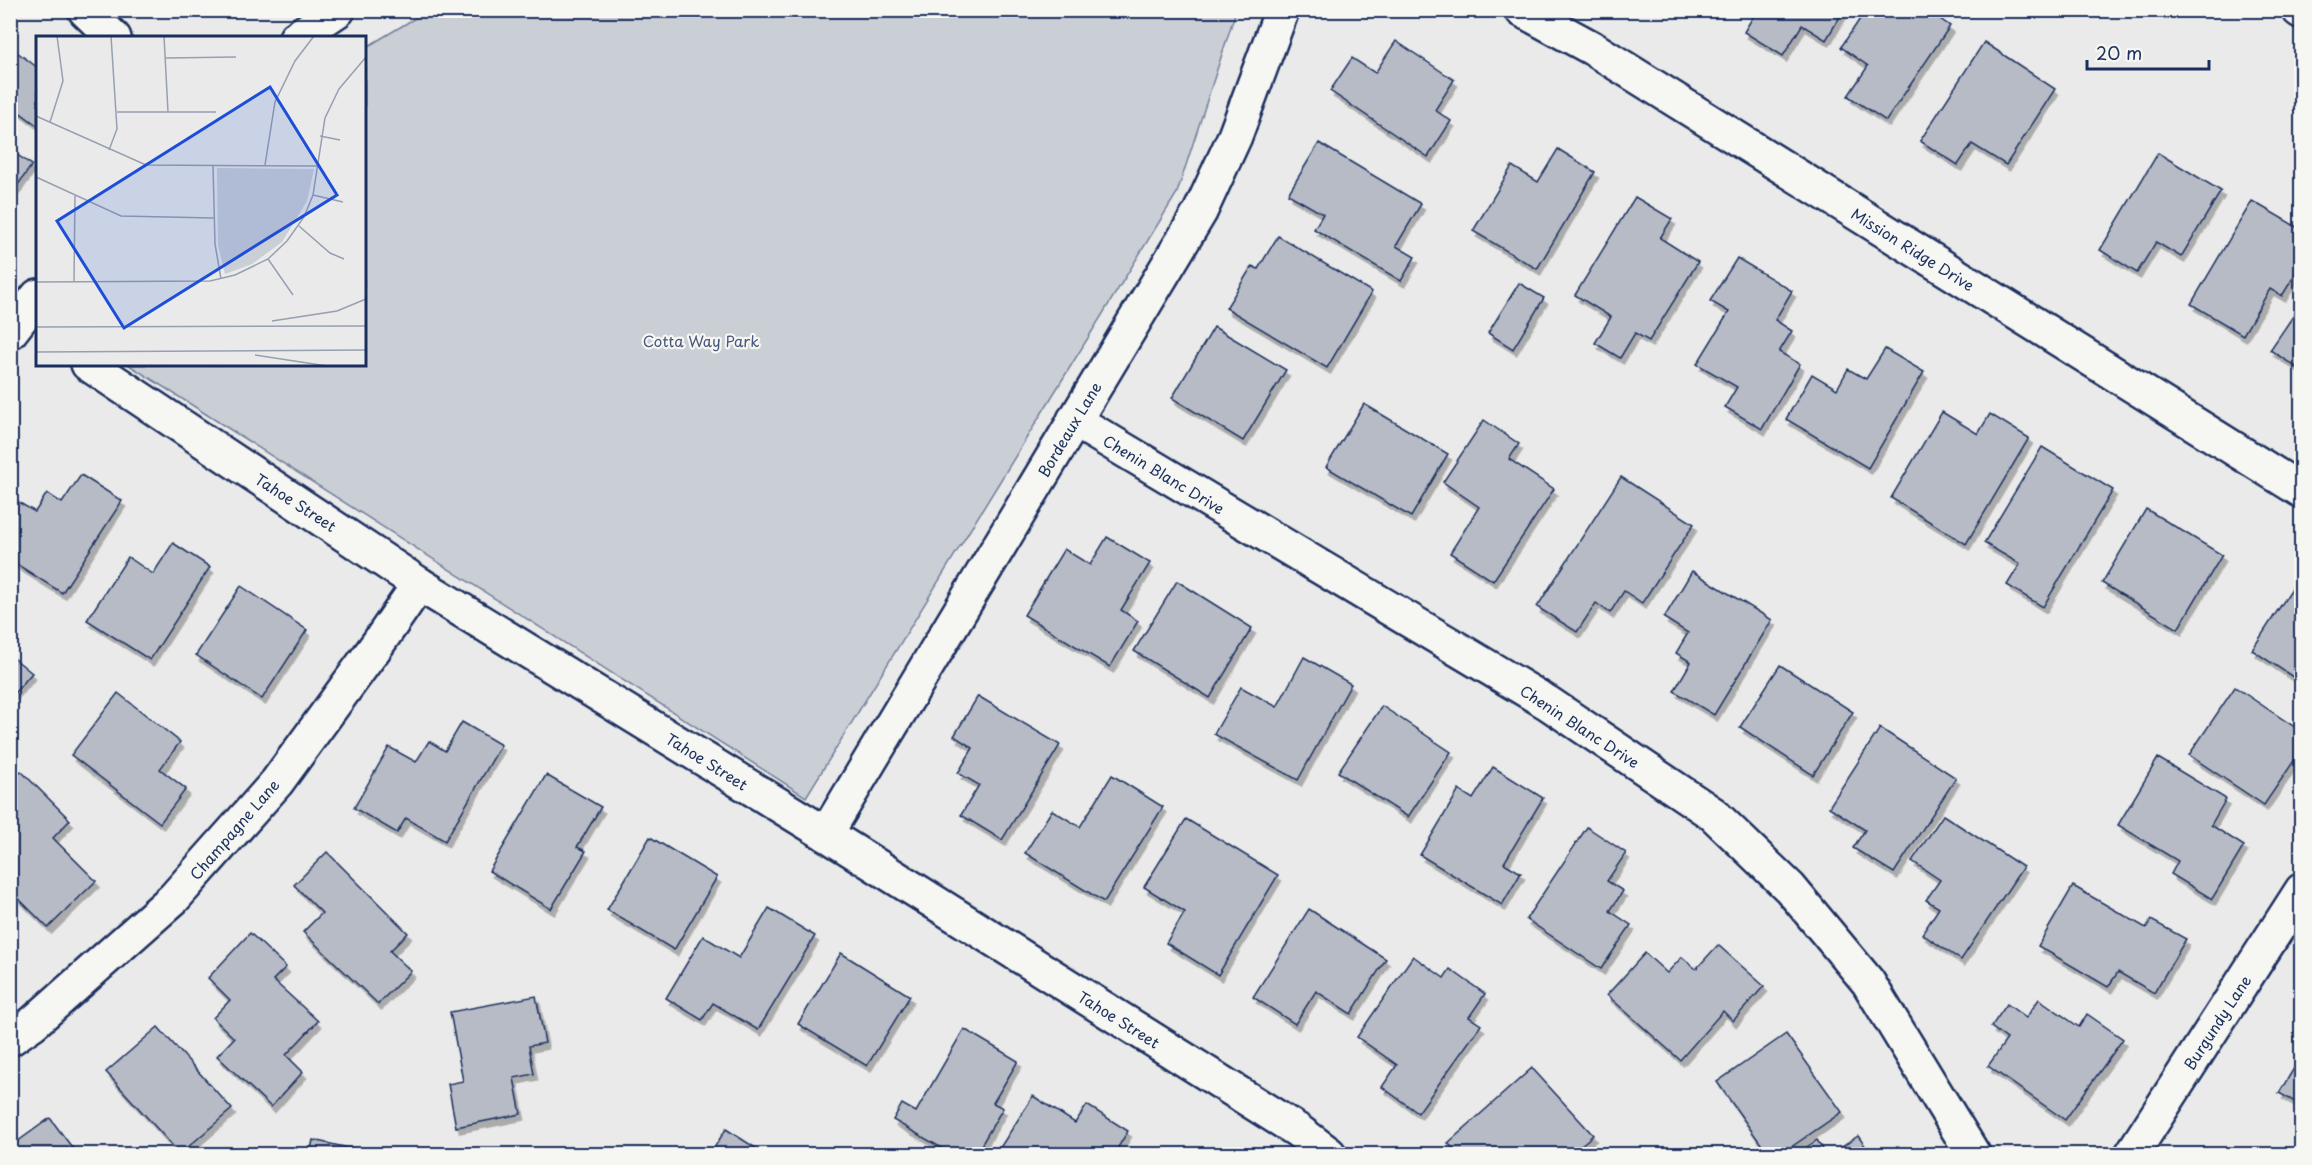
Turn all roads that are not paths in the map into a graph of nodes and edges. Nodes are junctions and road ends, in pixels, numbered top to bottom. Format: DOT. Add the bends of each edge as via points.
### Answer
graph roads {
  1 [pos="85,10"];
  2 [pos="338,10"];
  3 [pos="1282,10"];
  4 [pos="1522,10"];
  5 [pos="112,36"];
  6 [pos="299,36"];
  7 [pos="91,366"];
  8 [pos="1074,420"];
  9 [pos="2301,491"];
  10 [pos="419,584"];
  11 [pos="826,834"];
  12 [pos="2301,890"];
  13 [pos="10,1040"];
  14 [pos="1329,1155"];
  15 [pos="1973,1155"];
  16 [pos="2132,1155"];
  1 -- 5 [label="street"];
  2 -- 6 [label="street"];
  3 -- 8 [label="street, Bordeaux Lane" via="1235,136 1200,212"];
  4 -- 9 [label="street, Mission Ridge Drive" via="1592,48"];
  7 -- 10 [label="street, Tahoe Street"];
  8 -- 11 [label="street, Bordeaux Lane"];
  8 -- 15 [label="street, Chenin Blanc Drive" via="1548,703 1713,814 1790,888 1868,982"];
  10 -- 11 [label="street, Tahoe Street"];
  10 -- 13 [label="street, Champagne Lane" via="277,782 174,898"];
  11 -- 14 [label="street, Tahoe Street" via="1297,1130"];
  12 -- 16 [label="street, Burgundy Lane"];
}
